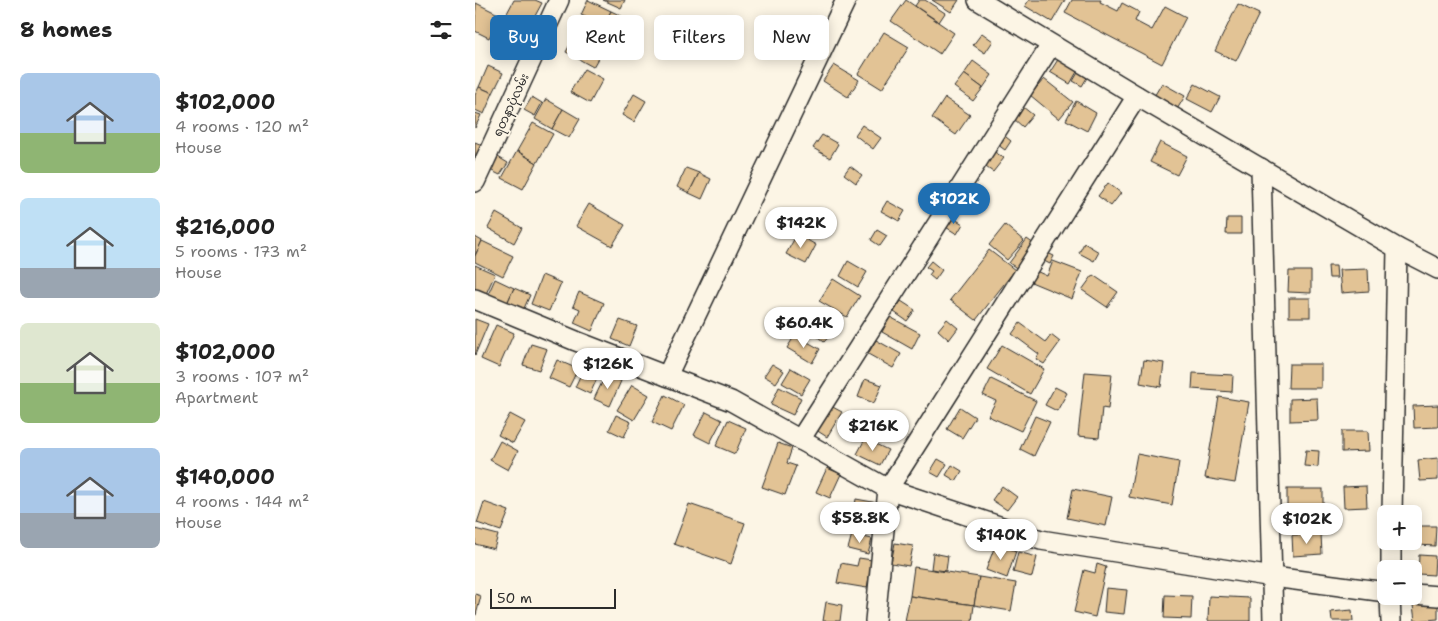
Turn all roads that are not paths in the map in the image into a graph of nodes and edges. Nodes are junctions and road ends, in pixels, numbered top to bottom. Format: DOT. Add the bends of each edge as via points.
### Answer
graph roads {
  1 [pos="559,0"];
  2 [pos="846,0"];
  3 [pos="978,0"];
  4 [pos="1051,44"];
  5 [pos="1137,96"];
  6 [pos="1261,168"];
  7 [pos="475,182"];
  8 [pos="1397,248"];
  9 [pos="1438,269"];
  10 [pos="475,299"];
  11 [pos="667,376"];
  12 [pos="800,440"];
  13 [pos="888,489"];
  14 [pos="1392,505"];
  15 [pos="1273,578"];
  16 [pos="1377,591"];
  17 [pos="1422,595"];
  18 [pos="1438,596"];
  19 [pos="1391,605"];
  20 [pos="875,621"];
  21 [pos="1273,621"];
  22 [pos="1391,621"];
  1 -- 7 [label="street, ရတနာပုံလမ်း"];
  2 -- 11 [label="street"];
  3 -- 4 [label="street"];
  4 -- 5 [label="street"];
  4 -- 12 [label="street"];
  5 -- 6 [label="street"];
  5 -- 13 [label="street"];
  6 -- 8 [label="street"];
  6 -- 15 [label="street"];
  8 -- 9 [label="street"];
  8 -- 14 [label="street"];
  10 -- 11 [label="street"];
  11 -- 12 [label="street" via="731,401"];
  12 -- 13 [label="street"];
  13 -- 15 [label="street" via="1041,540"];
  13 -- 20 [label="street"];
  15 -- 16 [label="street"];
  15 -- 21 [label="street"];
  17 -- 18 [label="street"];
  19 -- 22 [label="street"];
}
